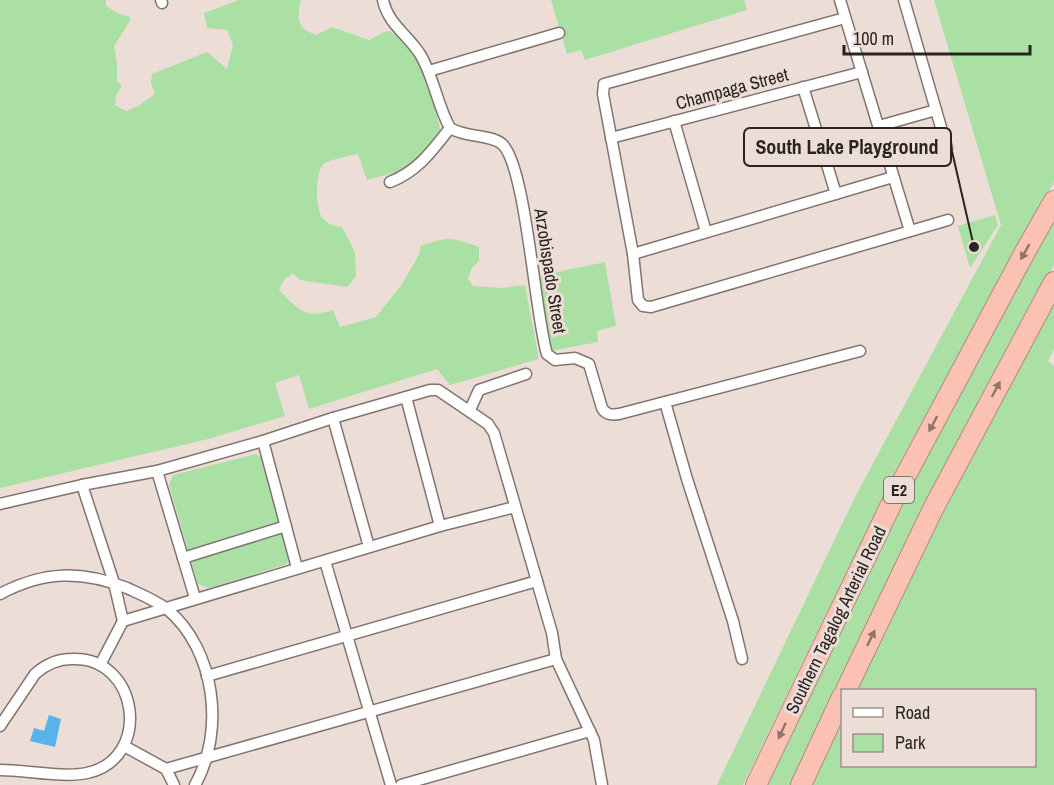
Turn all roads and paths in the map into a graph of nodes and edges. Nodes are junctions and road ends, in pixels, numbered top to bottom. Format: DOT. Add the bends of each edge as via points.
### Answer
graph roads {
  1 [pos="383,0"];
  2 [pos="840,0"];
  3 [pos="904,0"];
  4 [pos="845,18"];
  5 [pos="559,33"];
  6 [pos="429,71"];
  7 [pos="862,72"];
  8 [pos="803,87"];
  9 [pos="936,110"];
  10 [pos="674,121"];
  11 [pos="879,126"];
  12 [pos="450,128"];
  13 [pos="611,138"];
  14 [pos="947,148"];
  15 [pos="893,177"];
  16 [pos="390,182"];
  17 [pos="836,194"];
  18 [pos="1054,201"];
  19 [pos="948,220"];
  20 [pos="910,231"];
  21 [pos="706,232"];
  22 [pos="633,254"];
  23 [pos="1054,282"];
  24 [pos="860,351"];
  25 [pos="526,374"];
  26 [pos="406,397"];
  27 [pos="665,402"];
  28 [pos="470,410"];
  29 [pos="333,418"];
  30 [pos="262,441"];
  31 [pos="157,471"];
  32 [pos="82,485"];
  33 [pos="0,504"];
  34 [pos="515,507"];
  35 [pos="286,525"];
  36 [pos="440,526"];
  37 [pos="369,547"];
  38 [pos="183,558"];
  39 [pos="325,561"];
  40 [pos="297,568"];
  41 [pos="537,582"];
  42 [pos="114,583"];
  43 [pos="0,594"];
  44 [pos="195,598"];
  45 [pos="167,609"];
  46 [pos="123,621"];
  47 [pos="347,636"];
  48 [pos="556,659"];
  49 [pos="742,659"];
  50 [pos="100,665"];
  51 [pos="207,676"];
  52 [pos="846,689"];
  53 [pos="841,701"];
  54 [pos="370,713"];
  55 [pos="0,726"];
  56 [pos="590,731"];
  57 [pos="124,746"];
  58 [pos="206,759"];
  59 [pos="166,769"];
  60 [pos="0,770"];
  61 [pos="174,785"];
  62 [pos="195,785"];
  63 [pos="391,785"];
  64 [pos="401,785"];
  65 [pos="602,785"];
  66 [pos="756,785"];
  67 [pos="801,785"];
  1 -- 6 [label="street" via="392,24 414,45"];
  2 -- 4 [label="street"];
  3 -- 9 [label="street"];
  4 -- 7 [label="street"];
  4 -- 13 [label="street" via="604,84"];
  5 -- 6 [label="street"];
  6 -- 12 [label="street"];
  7 -- 8 [label="street, Champaga Street"];
  7 -- 11 [label="street"];
  8 -- 10 [label="street, Champaga Street"];
  8 -- 17 [label="street"];
  9 -- 11 [label="street"];
  9 -- 14 [label="street"];
  10 -- 13 [label="street, Champaga Street"];
  10 -- 21 [label="street"];
  11 -- 15 [label="street"];
  12 -- 16 [label="street" via="426,160 404,177"];
  12 -- 27 [label="street, Arzobispado Street" via="496,141 511,158 549,357 586,361 602,408 609,414"];
  13 -- 22 [label="street"];
  15 -- 17 [label="street"];
  15 -- 20 [label="street"];
  17 -- 21 [label="street"];
  18 -- 66 [label="highway, Southern Tagalog Arterial Road / E2, one-way" via="899,488"];
  19 -- 20 [label="street"];
  20 -- 22 [label="street" via="651,307 638,300"];
  21 -- 22 [label="street"];
  52 -- 23 [label="highway, E2, one-way" via="933,509"];
  24 -- 27 [label="street, Arzobispado Street"];
  25 -- 28 [label="street" via="479,390"];
  26 -- 28 [label="street" via="438,390"];
  26 -- 29 [label="street"];
  26 -- 36 [label="street"];
  27 -- 49 [label="street"];
  28 -- 34 [label="street" via="494,433"];
  29 -- 30 [label="street"];
  29 -- 37 [label="street"];
  30 -- 31 [label="street"];
  30 -- 35 [label="street"];
  31 -- 32 [label="street"];
  31 -- 38 [label="street"];
  32 -- 33 [label="street"];
  32 -- 42 [label="street"];
  34 -- 36 [label="street"];
  34 -- 41 [label="street"];
  35 -- 38 [label="street"];
  35 -- 40 [label="street"];
  36 -- 37 [label="street"];
  37 -- 39 [label="street"];
  38 -- 44 [label="street"];
  39 -- 40 [label="street"];
  39 -- 47 [label="street"];
  40 -- 44 [label="street"];
  41 -- 47 [label="street"];
  41 -- 48 [label="street"];
  42 -- 43 [label="street" via="89,577 51,576"];
  42 -- 45 [label="street"];
  42 -- 46 [label="street"];
  44 -- 45 [label="street"];
  45 -- 46 [label="street"];
  45 -- 51 [label="street" via="192,640"];
  46 -- 50 [label="street"];
  47 -- 51 [label="street"];
  47 -- 54 [label="street"];
  48 -- 54 [label="street"];
  48 -- 56 [label="street"];
  50 -- 55 [label="street" via="68,659 42,668 28,681"];
  50 -- 57 [label="street" via="115,675 129,704 131,724"];
  51 -- 58 [label="street" via="213,717"];
  53 -- 67 [label="highway"];
  54 -- 58 [label="street"];
  54 -- 63 [label="street"];
  56 -- 64 [label="street"];
  56 -- 65 [label="street"];
  57 -- 59 [label="street"];
  57 -- 60 [label="street" via="110,762 88,772"];
  58 -- 59 [label="street"];
  58 -- 62 [label="street"];
  59 -- 61 [label="street"];
}
